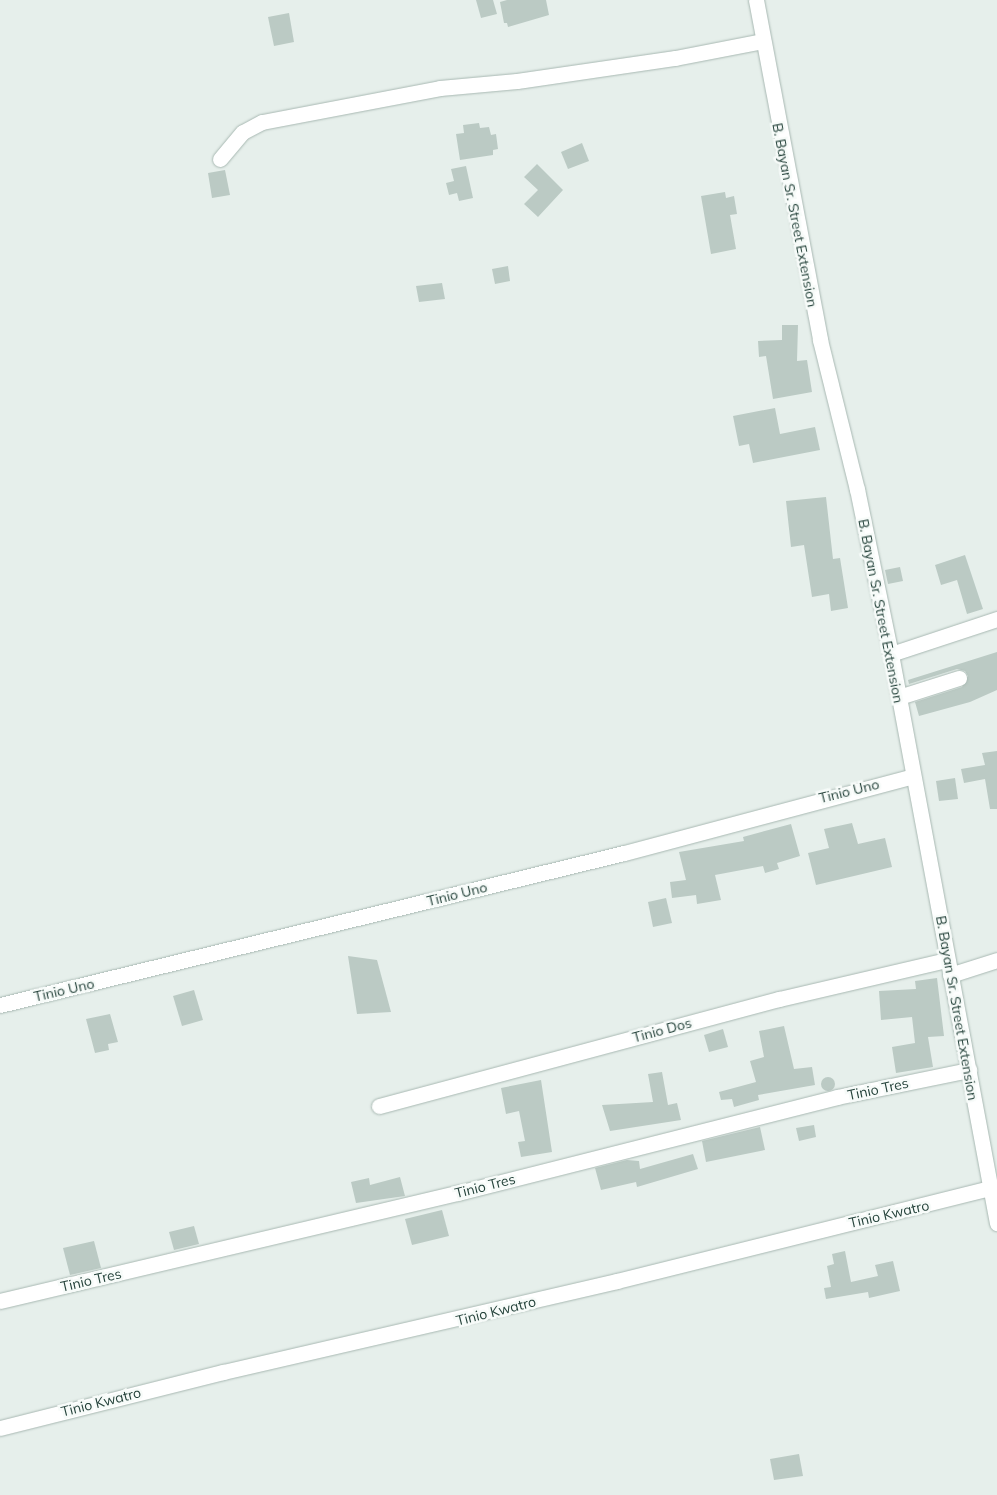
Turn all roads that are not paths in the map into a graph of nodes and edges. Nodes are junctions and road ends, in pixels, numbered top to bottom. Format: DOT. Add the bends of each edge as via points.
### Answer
graph roads {
  1 [pos="756,0"];
  2 [pos="763,41"];
  3 [pos="220,159"];
  4 [pos="997,619"];
  5 [pos="891,654"];
  6 [pos="960,678"];
  7 [pos="899,697"];
  8 [pos="913,776"];
  9 [pos="997,960"];
  10 [pos="949,968"];
  11 [pos="0,1005"];
  12 [pos="969,1070"];
  13 [pos="379,1106"];
  14 [pos="990,1188"];
  15 [pos="997,1223"];
  16 [pos="0,1301"];
  17 [pos="0,1428"];
  1 -- 2 [label="street, B. Bayan Sr. Street Extension"];
  2 -- 3 [label="street" via="675,58 517,81 440,88 262,122 243,132"];
  2 -- 5 [label="street, B. Bayan Sr. Street Extension" via="820,340 857,489"];
  4 -- 5 [label="street"];
  5 -- 7 [label="street, B. Bayan Sr. Street Extension"];
  6 -- 7 [label="street"];
  7 -- 8 [label="street, B. Bayan Sr. Street Extension"];
  8 -- 10 [label="street, B. Bayan Sr. Street Extension"];
  8 -- 11 [label="street, Tinio Uno" via="624,853"];
  9 -- 10 [label="street, Tinio Dos"];
  10 -- 12 [label="street, B. Bayan Sr. Street Extension"];
  10 -- 13 [label="street, Tinio Dos" via="779,999"];
  12 -- 14 [label="street, B. Bayan Sr. Street Extension"];
  12 -- 16 [label="street, Tinio Tres" via="827,1100 458,1193"];
  14 -- 15 [label="street, B. Bayan Sr. Street Extension"];
  14 -- 17 [label="street, Tinio Kwatro" via="561,1295 223,1372"];
}
